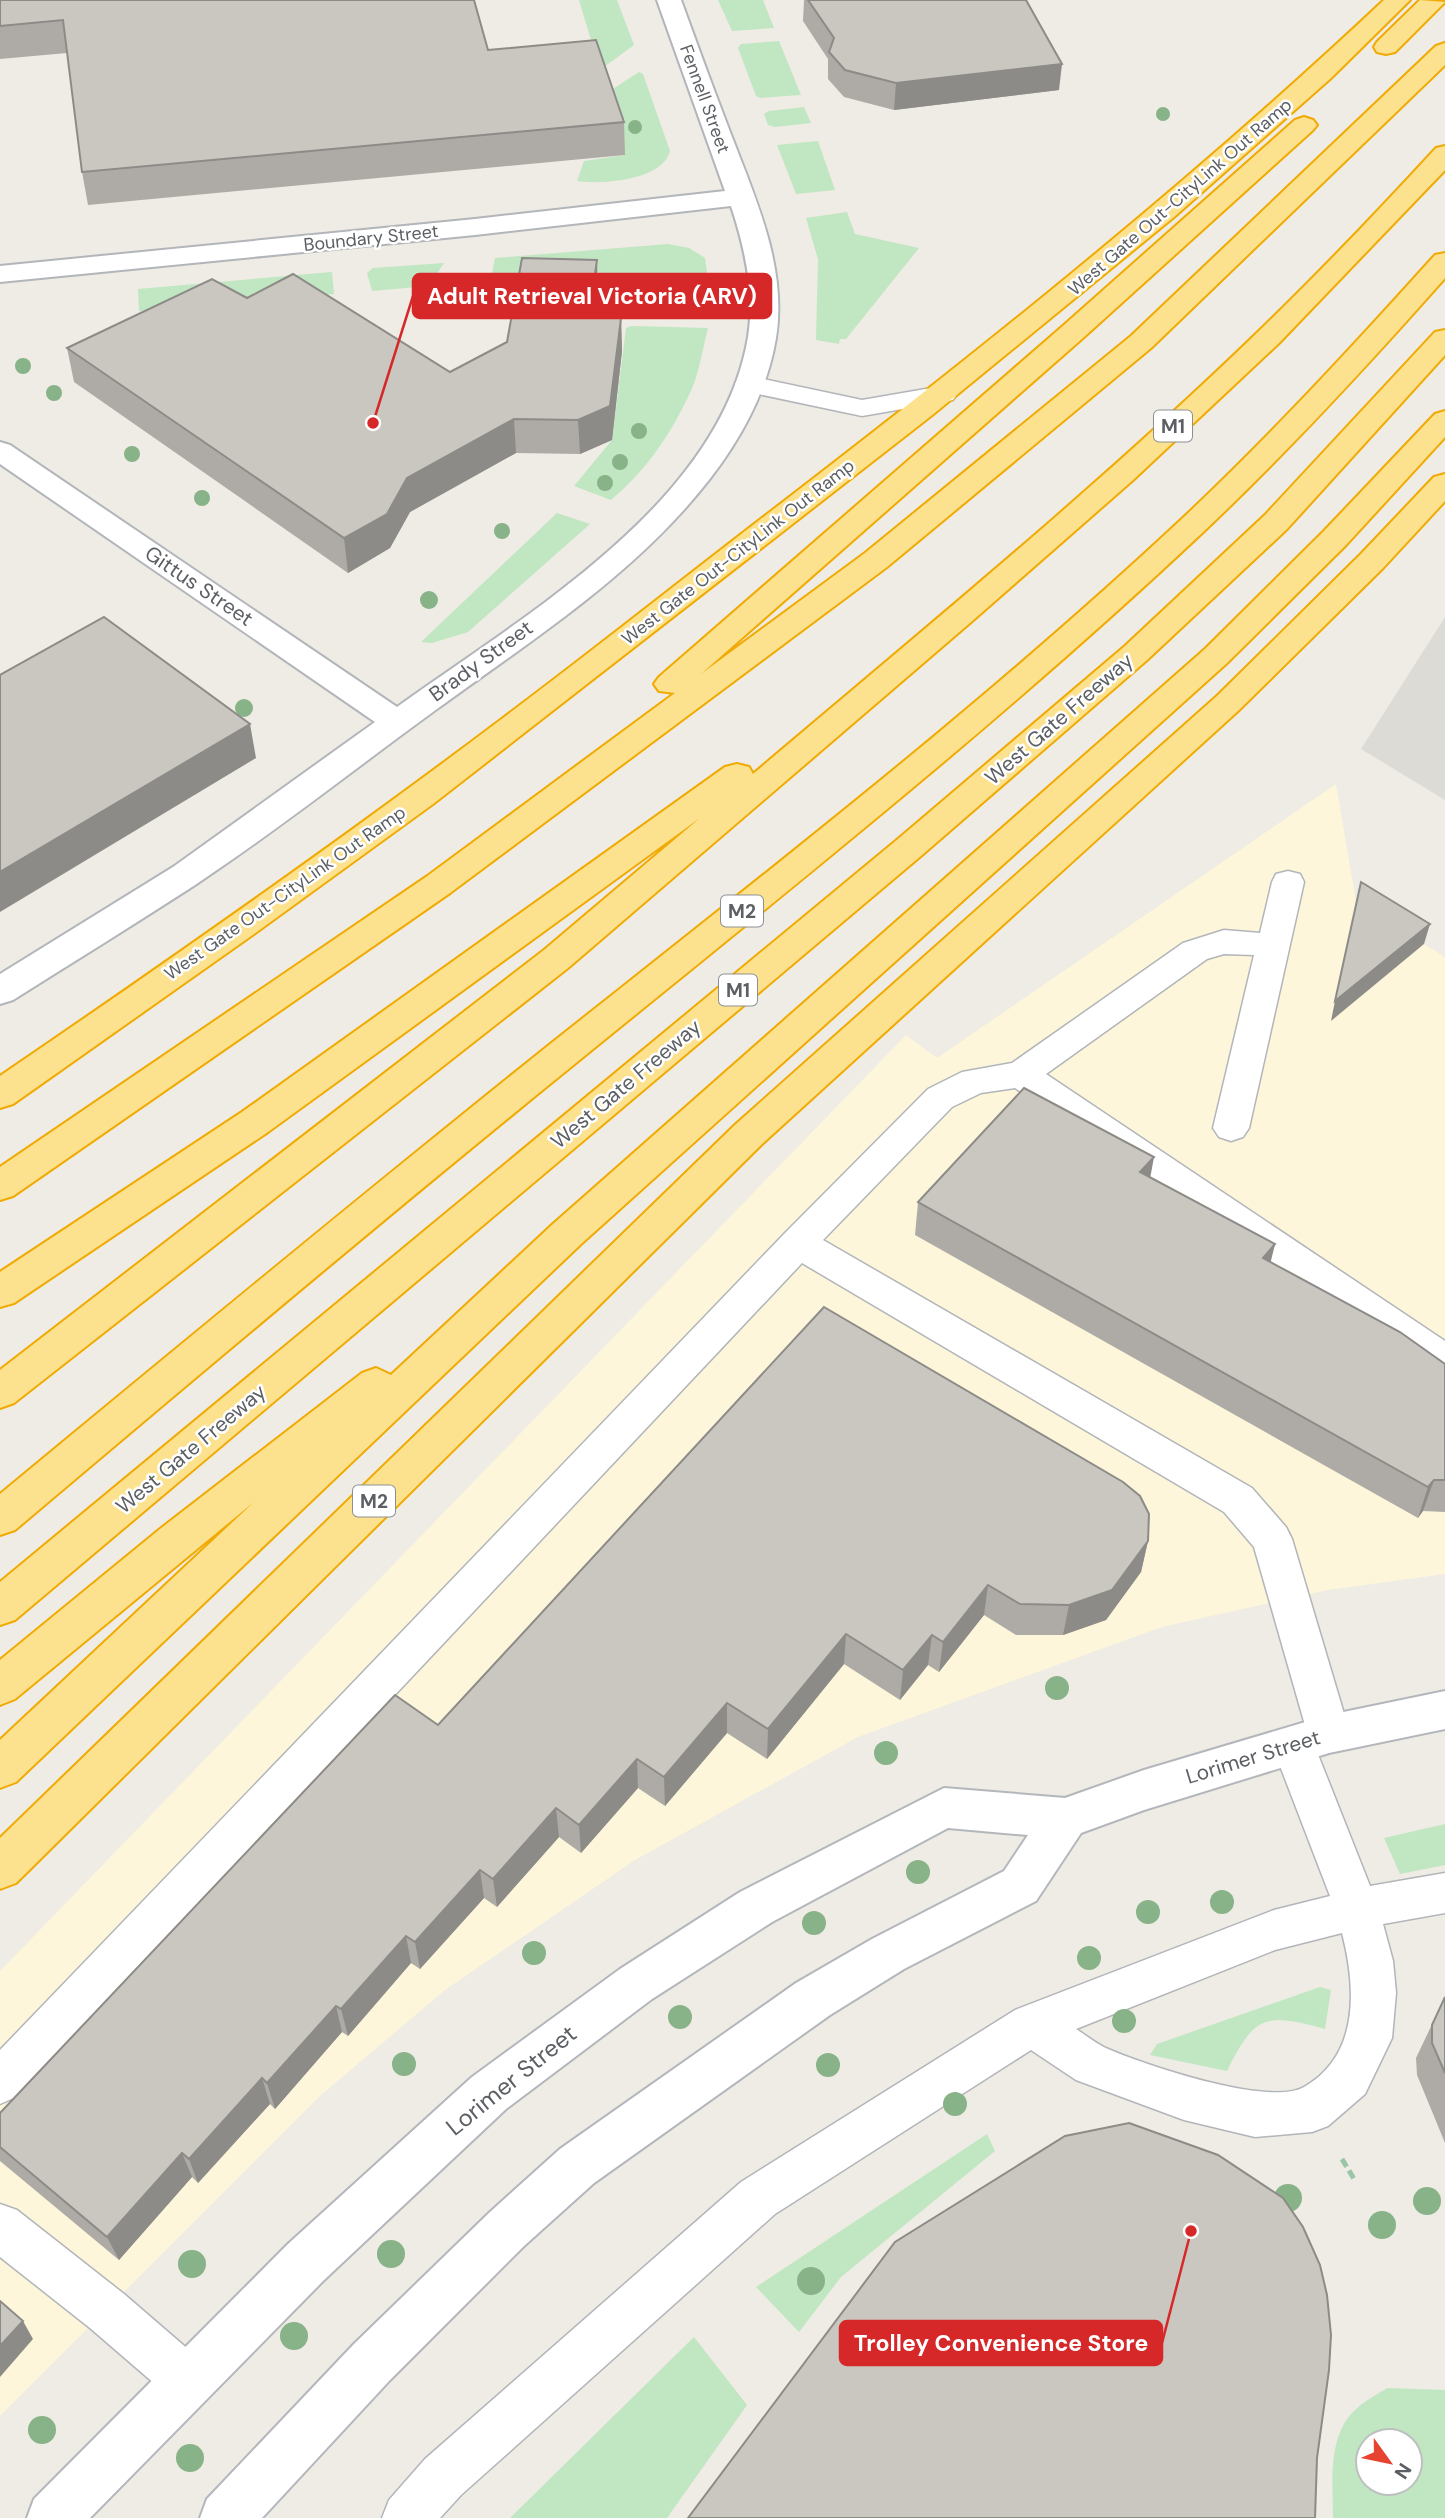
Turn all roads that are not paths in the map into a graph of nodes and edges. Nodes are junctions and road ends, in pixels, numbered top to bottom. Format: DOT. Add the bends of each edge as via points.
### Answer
graph roads {
  1 [pos="669,0"];
  2 [pos="1398,0"];
  3 [pos="1434,0"];
  4 [pos="1445,51"];
  5 [pos="1445,154"];
  6 [pos="742,198"];
  7 [pos="1445,261"];
  8 [pos="0,274"];
  9 [pos="1445,338"];
  10 [pos="749,384"];
  11 [pos="943,394"];
  12 [pos="1445,420"];
  13 [pos="0,451"];
  14 [pos="1445,482"];
  15 [pos="960,615"];
  16 [pos="397,722"];
  17 [pos="1288,882"];
  18 [pos="438,885"];
  19 [pos="1273,948"];
  20 [pos="0,991"];
  21 [pos="44,1063"];
  22 [pos="1021,1074"];
  23 [pos="0,1086"];
  24 [pos="0,1094"];
  25 [pos="1231,1128"];
  26 [pos="0,1186"];
  27 [pos="568,1234"];
  28 [pos="798,1243"];
  29 [pos="0,1292"];
  30 [pos="1445,1361"];
  31 [pos="0,1392"];
  32 [pos="0,1518"];
  33 [pos="0,1607"];
  34 [pos="0,1686"];
  35 [pos="1445,1710"];
  36 [pos="1311,1739"];
  37 [pos="0,1768"];
  38 [pos="1065,1818"];
  39 [pos="0,1868"];
  40 [pos="1445,1893"];
  41 [pos="1357,1909"];
  42 [pos="1031,2025"];
  43 [pos="0,2082"];
  44 [pos="0,2227"];
  45 [pos="187,2380"];
  46 [pos="53,2518"];
  47 [pos="226,2518"];
  48 [pos="407,2518"];
  1 -- 6 [label="street, Fennell Street"];
  2 -- 11 [label="highway, West Gate Out-CityLink Out Ramp" via="1314,82 1129,244"];
  3 -- 18 [label="highway" via="1216,206"];
  4 -- 18 [label="highway" via="1141,342 1035,432 876,560"];
  5 -- 15 [label="highway, M1" via="1269,337 1122,474"];
  6 -- 8 [label="street, Boundary Street"];
  6 -- 10 [label="street, Brady Street" via="763,287 763,332"];
  7 -- 32 [label="highway, M2" via="1349,368 1194,524 989,707"];
  9 -- 33 [label="highway, West Gate Freeway / M1" via="1276,522 1136,653"];
  10 -- 11 [label="lane" via="862,408"];
  10 -- 16 [label="street, Brady Street" via="711,458 619,559"];
  11 -- 21 [label="highway, West Gate Out-CityLink Out Ramp" via="482,751"];
  12 -- 27 [label="highway" via="1216,656"];
  13 -- 16 [label="street, Gittus Street"];
  14 -- 39 [label="highway, M2" via="1228,703 701,1180"];
  15 -- 29 [label="highway" via="255,1122"];
  15 -- 31 [label="highway, M1" via="556,959"];
  16 -- 20 [label="street, Brady Street" via="185,875"];
  17 -- 19 [label="lane"];
  18 -- 26 [label="highway"];
  19 -- 22 [label="lane" via="1230,939 1203,947"];
  19 -- 25 [label="lane"];
  21 -- 23 [label="highway"];
  21 -- 24 [label="highway"];
  22 -- 28 [label="lane" via="974,1080 940,1098"];
  22 -- 30 [label="lane"];
  27 -- 34 [label="highway" via="175,1541"];
  27 -- 37 [label="highway"];
  28 -- 36 [label="lane" via="1238,1500 1272,1539"];
  28 -- 43 [label="lane"];
  35 -- 36 [label="street, Lorimer Street"];
  36 -- 38 [label="street, Lorimer Street"];
  36 -- 41 [label="lane"];
  38 -- 45 [label="street, Lorimer Street" via="944,1808 768,1900 712,1935 636,1984 489,2093 365,2206"];
  38 -- 47 [label="street" via="1020,1886 888,1954 813,1999 577,2166 372,2362"];
  40 -- 41 [label="lane"];
  41 -- 42 [label="lane" via="1274,1930"];
  41 -- 42 [label="lane" via="1374,1993 1369,2038 1349,2079 1311,2110 1255,2115 1184,2098 1092,2065"];
  42 -- 48 [label="lane" via="758,2198 443,2477"];
  44 -- 45 [label="lane"];
  45 -- 46 [label="street, Lorimer Street"];
}
